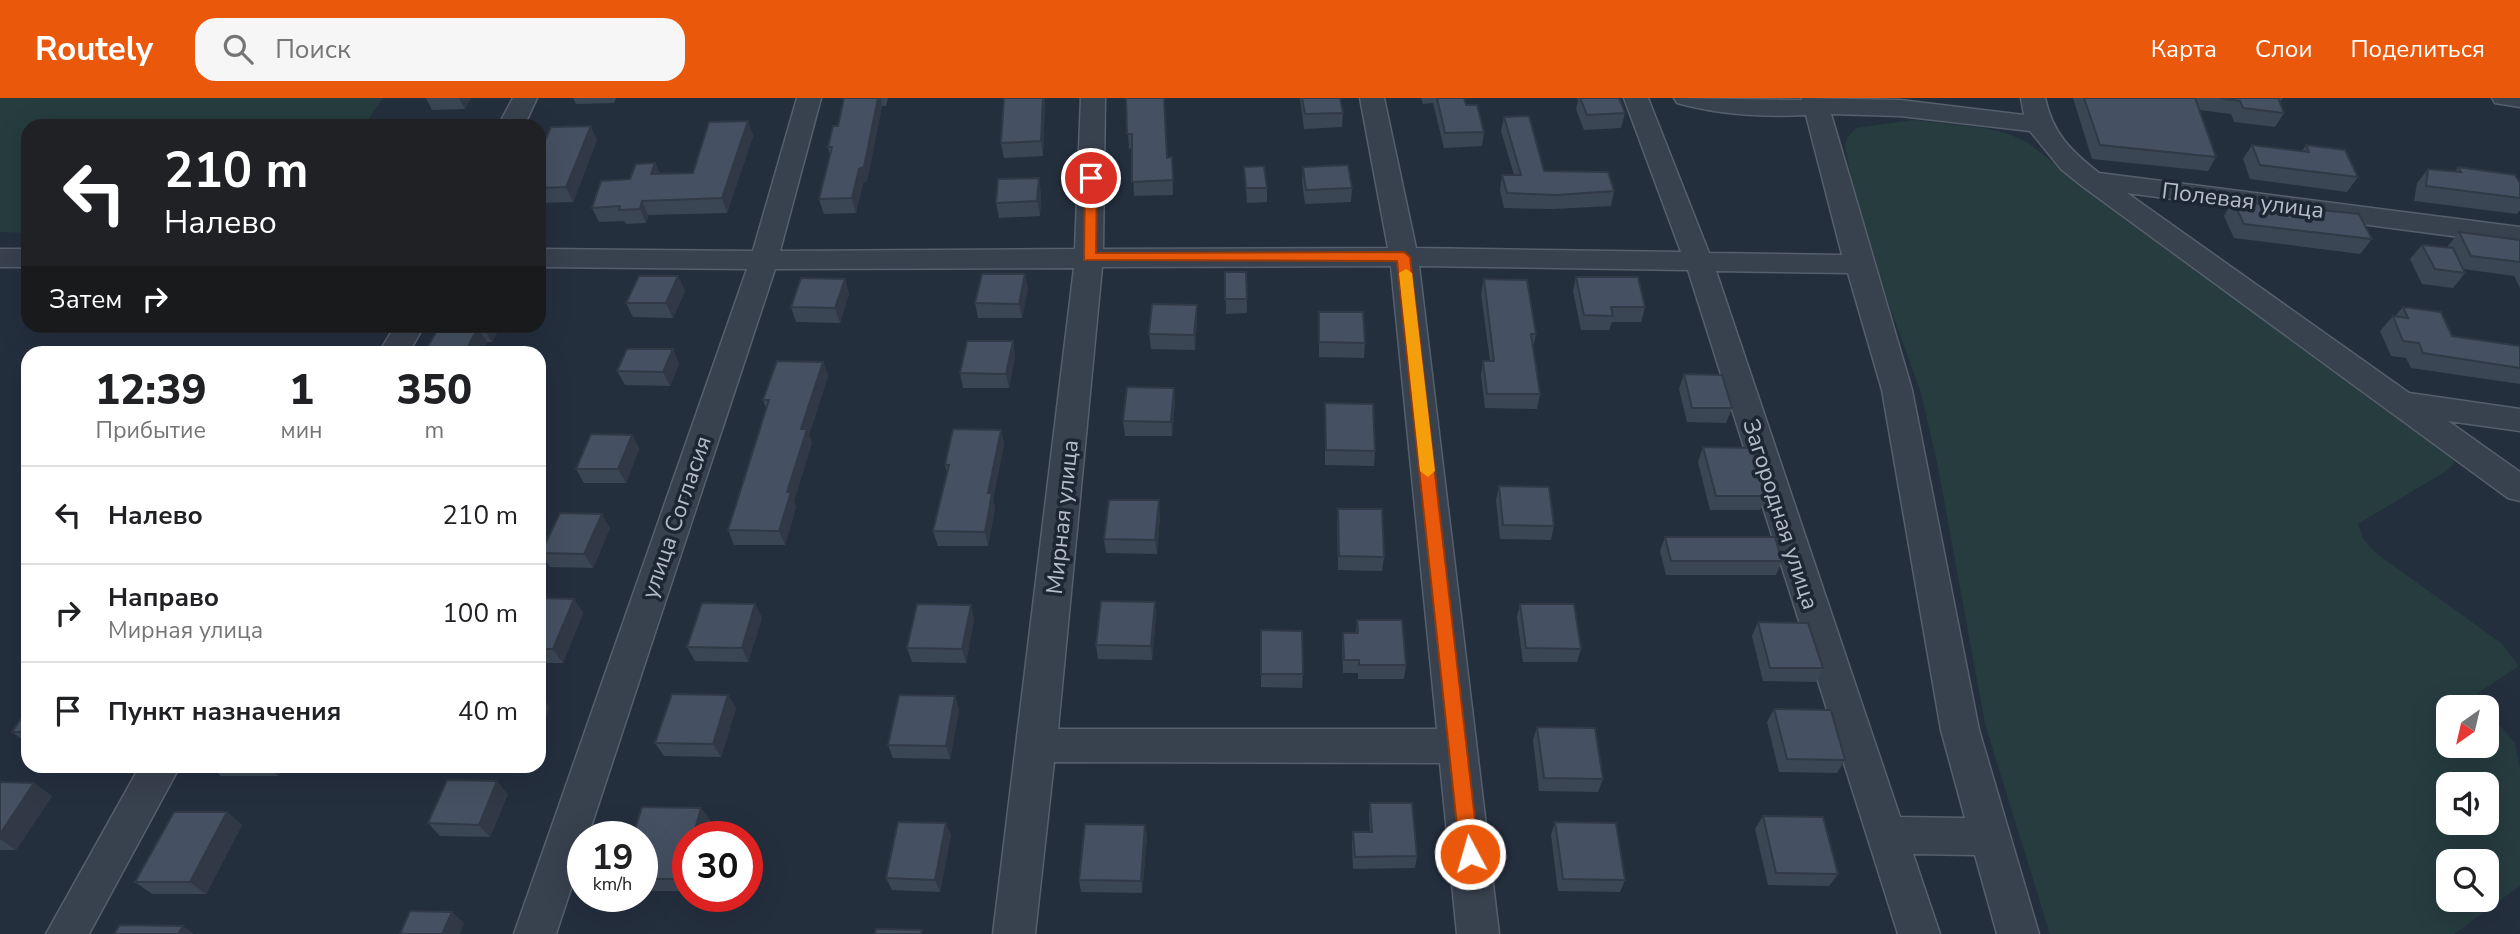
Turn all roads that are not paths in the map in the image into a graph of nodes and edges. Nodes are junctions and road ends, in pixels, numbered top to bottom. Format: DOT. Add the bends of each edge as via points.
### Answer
graph roads {
  1 [pos="525,98"];
  2 [pos="808,98"];
  3 [pos="1093,98"];
  4 [pos="1372,98"];
  5 [pos="1636,98"];
  6 [pos="1686,98"];
  7 [pos="2016,98"];
  8 [pos="2504,98"];
  9 [pos="2520,100"];
  10 [pos="1816,103"];
  11 [pos="1717,106"];
  12 [pos="2036,111"];
  13 [pos="514,119"];
  14 [pos="1649,131"];
  15 [pos="2091,180"];
  16 [pos="2520,236"];
  17 [pos="1089,257"];
  18 [pos="1404,257"];
  19 [pos="0,258"];
  20 [pos="21,258"];
  21 [pos="546,258"];
  22 [pos="764,260"];
  23 [pos="1699,262"];
  24 [pos="1859,264"];
  25 [pos="2402,403"];
  26 [pos="2520,420"];
  27 [pos="2520,489"];
  28 [pos="1037,745"];
  29 [pos="1458,747"];
  30 [pos="157,773"];
  31 [pos="1886,835"];
  32 [pos="1988,837"];
  33 [pos="67,934"];
  34 [pos="535,934"];
  35 [pos="1014,934"];
  36 [pos="1478,934"];
  37 [pos="1919,934"];
  38 [pos="2018,934"];
  1 -- 13 [label="street"];
  2 -- 22 [label="street, улица Согласия"];
  3 -- 17 [label="street, Мирная улица"];
  4 -- 18 [label="street"];
  5 -- 14 [label="street, Загородная улица"];
  6 -- 11 [label="street"];
  7 -- 12 [label="street"];
  8 -- 9 [label="street"];
  10 -- 11 [label="street"];
  10 -- 12 [label="street"];
  10 -- 24 [label="street"];
  11 -- 14 [label="street"];
  12 -- 15 [label="street" via="2070,163"];
  14 -- 23 [label="street, Загородная улица"];
  15 -- 16 [label="street, Полевая улица"];
  15 -- 25 [label="street"];
  17 -- 18 [label="street"];
  17 -- 22 [label="street"];
  17 -- 28 [label="street, Мирная улица"];
  18 -- 23 [label="street"];
  18 -- 29 [label="street"];
  19 -- 20 [label="street"];
  21 -- 22 [label="street"];
  22 -- 34 [label="street, улица Согласия"];
  23 -- 24 [label="street"];
  23 -- 31 [label="street, Загородная улица"];
  24 -- 32 [label="street" via="1897,390 1960,730"];
  25 -- 26 [label="street"];
  25 -- 27 [label="street"];
  28 -- 29 [label="street"];
  28 -- 35 [label="street, Мирная улица"];
  29 -- 36 [label="street"];
  30 -- 33 [label="street"];
  31 -- 32 [label="street"];
  31 -- 37 [label="street, Загородная улица"];
  32 -- 38 [label="street"];
}
